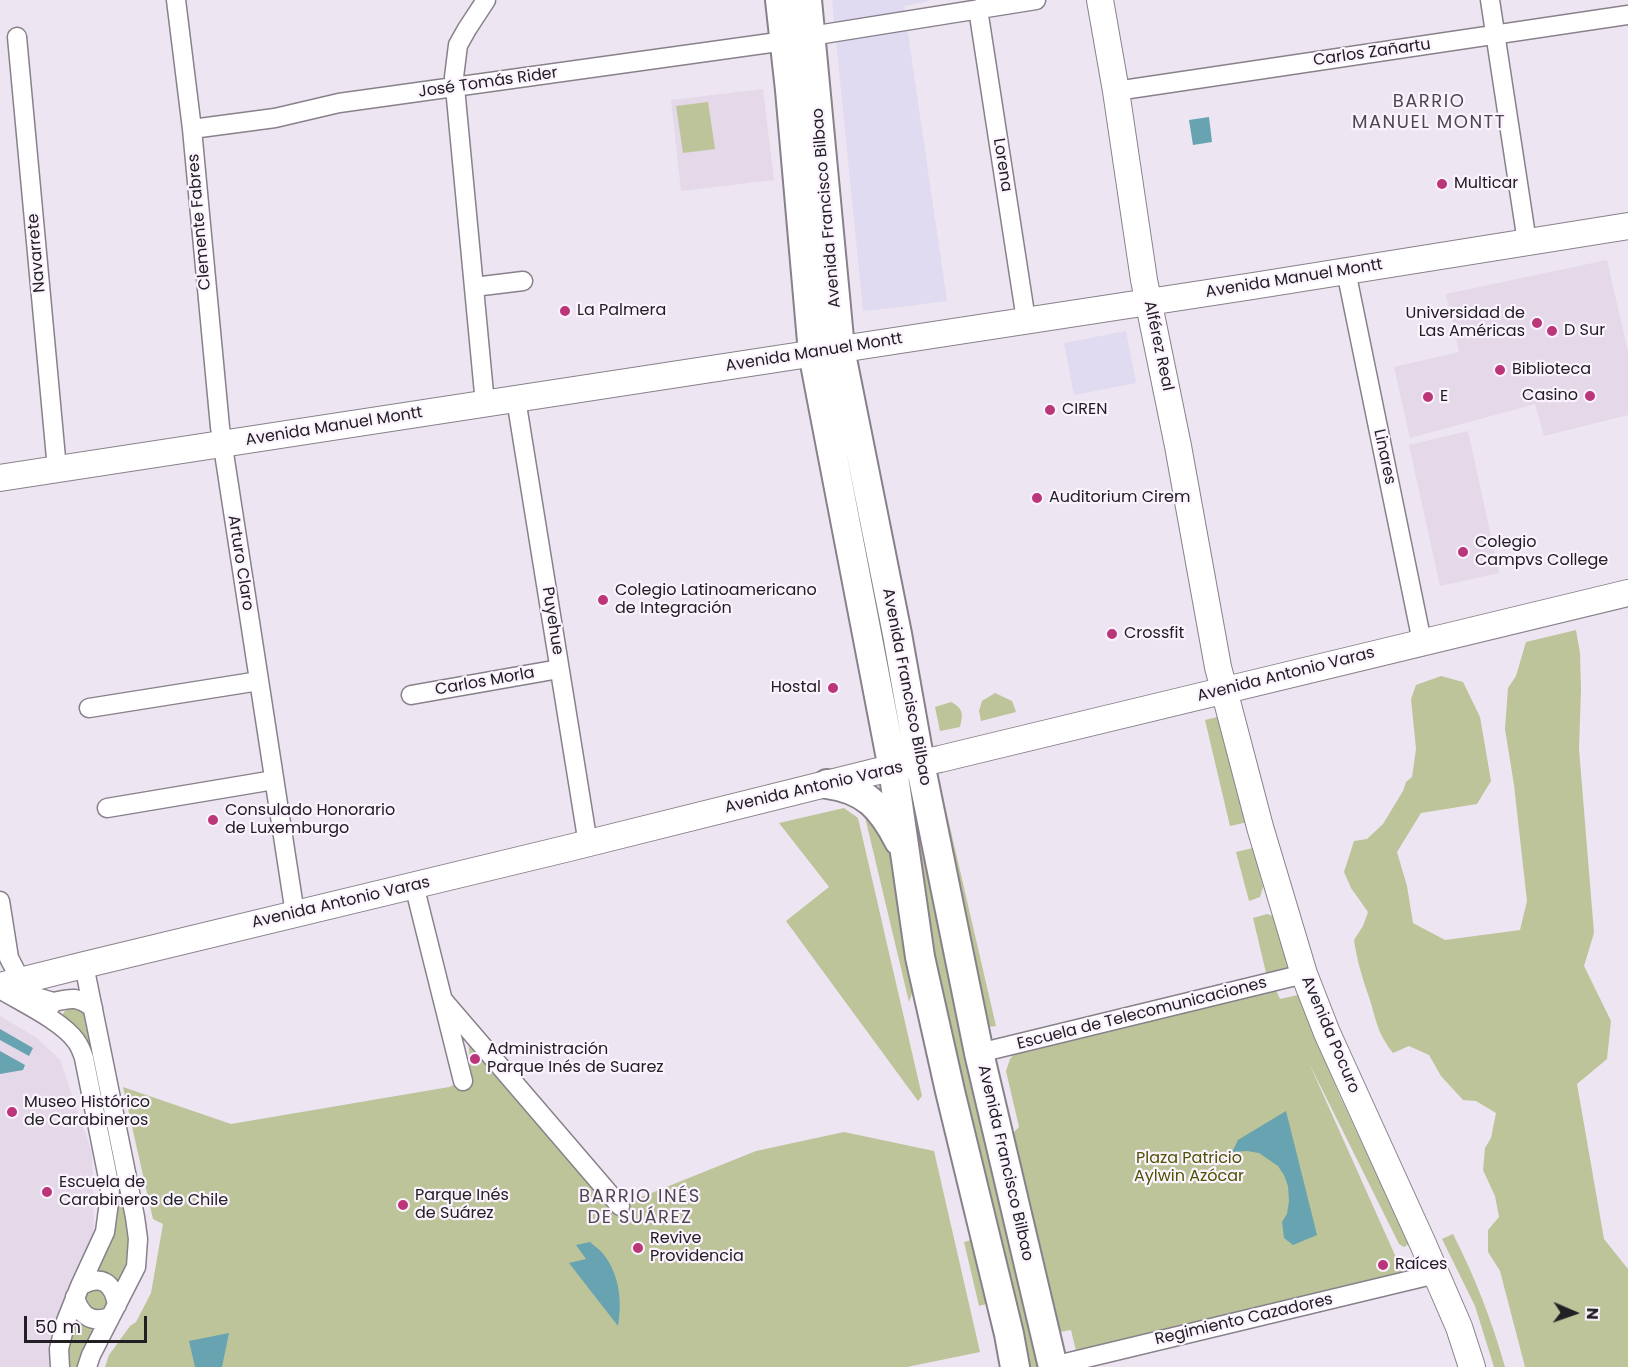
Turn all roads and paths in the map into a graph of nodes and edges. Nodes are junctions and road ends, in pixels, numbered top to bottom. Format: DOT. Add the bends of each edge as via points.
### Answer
graph roads {
  1 [pos="176,0"];
  2 [pos="486,0"];
  3 [pos="780,0"];
  4 [pos="807,0"];
  5 [pos="1036,0"];
  6 [pos="1100,0"];
  7 [pos="1490,0"];
  8 [pos="978,9"];
  9 [pos="1628,15"];
  10 [pos="1496,35"];
  11 [pos="17,37"];
  12 [pos="798,38"];
  13 [pos="455,88"];
  14 [pos="1116,92"];
  15 [pos="192,129"];
  16 [pos="1628,226"];
  17 [pos="1527,242"];
  18 [pos="1347,271"];
  19 [pos="523,281"];
  20 [pos="474,287"];
  21 [pos="1148,301"];
  22 [pos="1026,320"];
  23 [pos="827,351"];
  24 [pos="516,399"];
  25 [pos="485,404"];
  26 [pos="222,444"];
  27 [pos="57,469"];
  28 [pos="0,478"];
  29 [pos="1628,592"];
  30 [pos="1422,642"];
  31 [pos="559,669"];
  32 [pos="259,681"];
  33 [pos="1224,690"];
  34 [pos="411,695"];
  35 [pos="89,708"];
  36 [pos="907,766"];
  37 [pos="274,780"];
  38 [pos="827,784"];
  39 [pos="107,808"];
  40 [pos="588,844"];
  41 [pos="905,853"];
  42 [pos="414,885"];
  43 [pos="0,901"];
  44 [pos="295,914"];
  45 [pos="84,965"];
  46 [pos="1304,974"];
  47 [pos="7,985"];
  48 [pos="444,1001"];
  49 [pos="93,1008"];
  50 [pos="51,1010"];
  51 [pos="979,1053"];
  52 [pos="463,1081"];
  53 [pos="620,1206"];
  54 [pos="1436,1274"];
  55 [pos="77,1292"];
  56 [pos="113,1311"];
  57 [pos="1053,1366"];
  58 [pos="60,1367"];
  59 [pos="87,1367"];
  60 [pos="1015,1367"];
  61 [pos="1472,1367"];
  1 -- 15 [label="street, Clemente Fabres"];
  2 -- 13 [label="street" via="458,45"];
  3 -- 12 [label="main road, Avenida Francisco Bilbao"];
  4 -- 12 [label="main road, Avenida Francisco Bilbao"];
  5 -- 8 [label="street, José Tomás Rider"];
  6 -- 14 [label="main road, Alférez Real"];
  7 -- 10 [label="street"];
  8 -- 12 [label="street, José Tomás Rider"];
  8 -- 22 [label="street, Lorena"];
  9 -- 10 [label="street, Carlos Zañartu"];
  10 -- 14 [label="street, Carlos Zañartu"];
  10 -- 17 [label="street"];
  11 -- 27 [label="street, Navarrete"];
  12 -- 13 [label="street, José Tomás Rider"];
  12 -- 23 [label="main road, Avenida Francisco Bilbao"];
  13 -- 15 [label="street, José Tomás Rider" via="339,103 275,118"];
  13 -- 20 [label="street"];
  14 -- 21 [label="main road, Alférez Real"];
  15 -- 26 [label="street, Clemente Fabres"];
  16 -- 17 [label="main road, Avenida Manuel Montt"];
  17 -- 18 [label="main road, Avenida Manuel Montt"];
  18 -- 21 [label="main road, Avenida Manuel Montt"];
  18 -- 30 [label="street, Linares"];
  19 -- 20 [label="street"];
  20 -- 25 [label="street"];
  21 -- 22 [label="main road, Avenida Manuel Montt"];
  21 -- 33 [label="main road, Alférez Real"];
  22 -- 23 [label="main road, Avenida Manuel Montt"];
  23 -- 24 [label="main road, Avenida Manuel Montt"];
  23 -- 36 [label="main road, Avenida Francisco Bilbao" via="897,634"];
  24 -- 25 [label="main road, Avenida Manuel Montt"];
  24 -- 31 [label="street, Puyehue"];
  25 -- 26 [label="main road, Avenida Manuel Montt"];
  26 -- 27 [label="main road, Avenida Manuel Montt"];
  26 -- 32 [label="street, Arturo Claro"];
  27 -- 28 [label="main road, Avenida Manuel Montt"];
  29 -- 30 [label="main road, Avenida Antonio Varas"];
  30 -- 33 [label="main road, Avenida Antonio Varas"];
  31 -- 34 [label="street, Carlos Morla"];
  31 -- 40 [label="street, Puyehue"];
  32 -- 35 [label="street"];
  32 -- 37 [label="street, Arturo Claro"];
  33 -- 36 [label="main road, Avenida Antonio Varas"];
  33 -- 46 [label="main road, Avenida Pocuro"];
  36 -- 38 [label="main road, Avenida Antonio Varas"];
  36 -- 41 [label="main road, Avenida Francisco Bilbao"];
  36 -- 51 [label="main road, Avenida Francisco Bilbao"];
  37 -- 39 [label="street"];
  37 -- 44 [label="street, Arturo Claro"];
  38 -- 40 [label="main road, Avenida Antonio Varas"];
  38 -- 41 [label="main road" via="854,789 871,800"];
  40 -- 42 [label="main road, Avenida Antonio Varas"];
  41 -- 60 [label="main road, Avenida Francisco Bilbao" via="925,979"];
  42 -- 44 [label="main road, Avenida Antonio Varas"];
  42 -- 48 [label="street"];
  43 -- 47 [label="street" via="9,958"];
  44 -- 45 [label="main road, Avenida Antonio Varas"];
  45 -- 47 [label="main road, Avenida Antonio Varas"];
  45 -- 49 [label="street"];
  46 -- 51 [label="street, Escuela de Telecomunicaciones"];
  46 -- 54 [label="main road, Avenida Pocuro"];
  47 -- 50 [label="street" via="36,997"];
  48 -- 52 [label="street"];
  48 -- 53 [label="street"];
  49 -- 50 [label="street" via="73,998"];
  49 -- 56 [label="street" via="138,1239 136,1267"];
  50 -- 55 [label="street" via="76,1041 84,1058 110,1188 105,1232"];
  51 -- 57 [label="main road, Avenida Francisco Bilbao"];
  54 -- 57 [label="street, Regimiento Cazadores"];
  54 -- 61 [label="main road, Avenida Pocuro"];
  55 -- 56 [label="street" via="77,1305 84,1315 95,1319"];
  55 -- 56 [label="street" via="96,1280 107,1283 114,1292"];
  55 -- 58 [label="street" via="63,1334"];
  56 -- 59 [label="street"];
}
